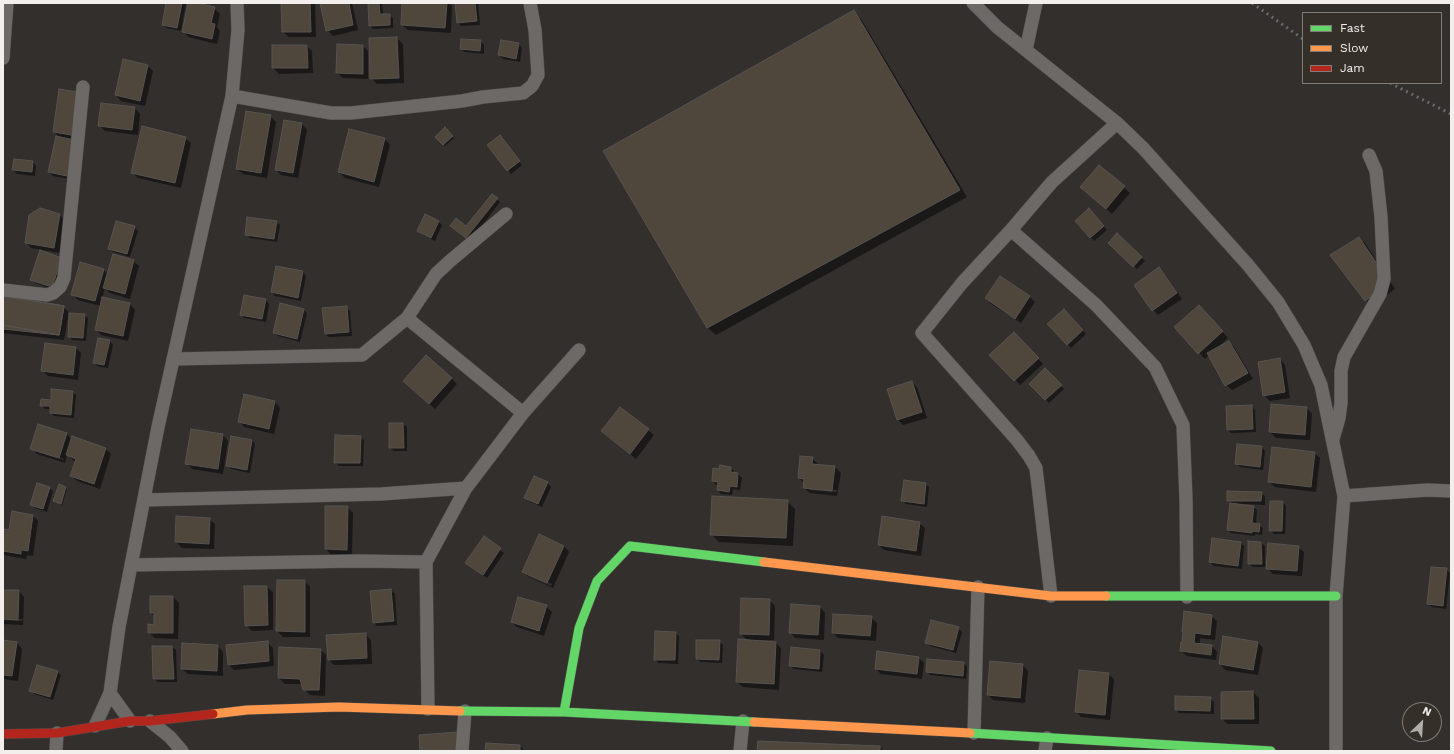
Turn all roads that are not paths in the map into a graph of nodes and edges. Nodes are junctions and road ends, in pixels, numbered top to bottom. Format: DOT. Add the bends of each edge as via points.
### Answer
graph roads {
  1 [pos="7,3"];
  2 [pos="237,3"];
  3 [pos="530,3"];
  4 [pos="973,3"];
  5 [pos="1036,3"];
  6 [pos="1026,50"];
  7 [pos="3,58"];
  8 [pos="83,87"];
  9 [pos="232,96"];
  10 [pos="1116,123"];
  11 [pos="1369,155"];
  12 [pos="506,214"];
  13 [pos="1011,230"];
  14 [pos="3,290"];
  15 [pos="408,318"];
  16 [pos="579,350"];
  17 [pos="174,359"];
  18 [pos="523,413"];
  19 [pos="1333,441"];
  20 [pos="466,488"];
  21 [pos="1451,491"];
  22 [pos="1344,496"];
  23 [pos="144,500"];
  24 [pos="426,562"];
  25 [pos="130,565"];
  26 [pos="978,586"];
  27 [pos="1051,596"];
  28 [pos="1187,596"];
  29 [pos="1336,596"];
  30 [pos="110,693"];
  31 [pos="428,709"];
  32 [pos="465,712"];
  33 [pos="564,712"];
  34 [pos="130,721"];
  35 [pos="150,721"];
  36 [pos="743,722"];
  37 [pos="95,726"];
  38 [pos="57,733"];
  39 [pos="974,733"];
  40 [pos="3,734"];
  41 [pos="1046,745"];
  42 [pos="1190,749"];
  43 [pos="56,751"];
  44 [pos="182,751"];
  45 [pos="462,751"];
  46 [pos="740,751"];
  47 [pos="1270,751"];
  48 [pos="1336,751"];
  1 -- 7 [label="street"];
  2 -- 9 [label="street" via="238,30"];
  3 -- 9 [label="street" via="538,75 532,86 523,93 351,113 331,113"];
  4 -- 6 [label="street" via="996,27"];
  5 -- 6 [label="street"];
  6 -- 10 [label="street"];
  8 -- 14 [label="street" via="64,278 60,287 47,296"];
  9 -- 17 [label="street"];
  10 -- 13 [label="street" via="1052,182"];
  10 -- 19 [label="street" via="1149,153 1278,302 1304,345 1321,385"];
  11 -- 19 [label="street" via="1376,171 1384,279 1380,294 1344,357 1340,411"];
  12 -- 15 [label="street" via="436,274"];
  13 -- 27 [label="street" via="958,288 922,333 1017,440 1036,468"];
  13 -- 28 [label="street" via="1096,305 1155,367 1184,425"];
  15 -- 17 [label="street" via="362,355"];
  15 -- 18 [label="street"];
  16 -- 18 [label="street"];
  17 -- 23 [label="street"];
  18 -- 20 [label="street"];
  19 -- 22 [label="street"];
  20 -- 23 [label="street" via="382,494"];
  20 -- 24 [label="street"];
  21 -- 22 [label="street" via="1427,490"];
  22 -- 29 [label="street"];
  23 -- 25 [label="street"];
  24 -- 25 [label="street"];
  24 -- 31 [label="street"];
  25 -- 30 [label="street"];
  26 -- 27 [label="street"];
  26 -- 33 [label="street" via="630,546 597,581 579,628"];
  26 -- 39 [label="street"];
  27 -- 28 [label="street"];
  28 -- 29 [label="street"];
  29 -- 48 [label="street"];
  30 -- 34 [label="street"];
  30 -- 37 [label="street"];
  31 -- 32 [label="street"];
  31 -- 35 [label="street" via="287,708"];
  32 -- 33 [label="street"];
  32 -- 45 [label="street"];
  33 -- 36 [label="street"];
  34 -- 35 [label="street"];
  34 -- 37 [label="street"];
  35 -- 44 [label="street" via="170,736"];
  36 -- 39 [label="street"];
  36 -- 46 [label="street"];
  37 -- 38 [label="street"];
  38 -- 40 [label="street"];
  38 -- 43 [label="street"];
  39 -- 41 [label="street"];
  41 -- 42 [label="street"];
  42 -- 47 [label="street"];
}
